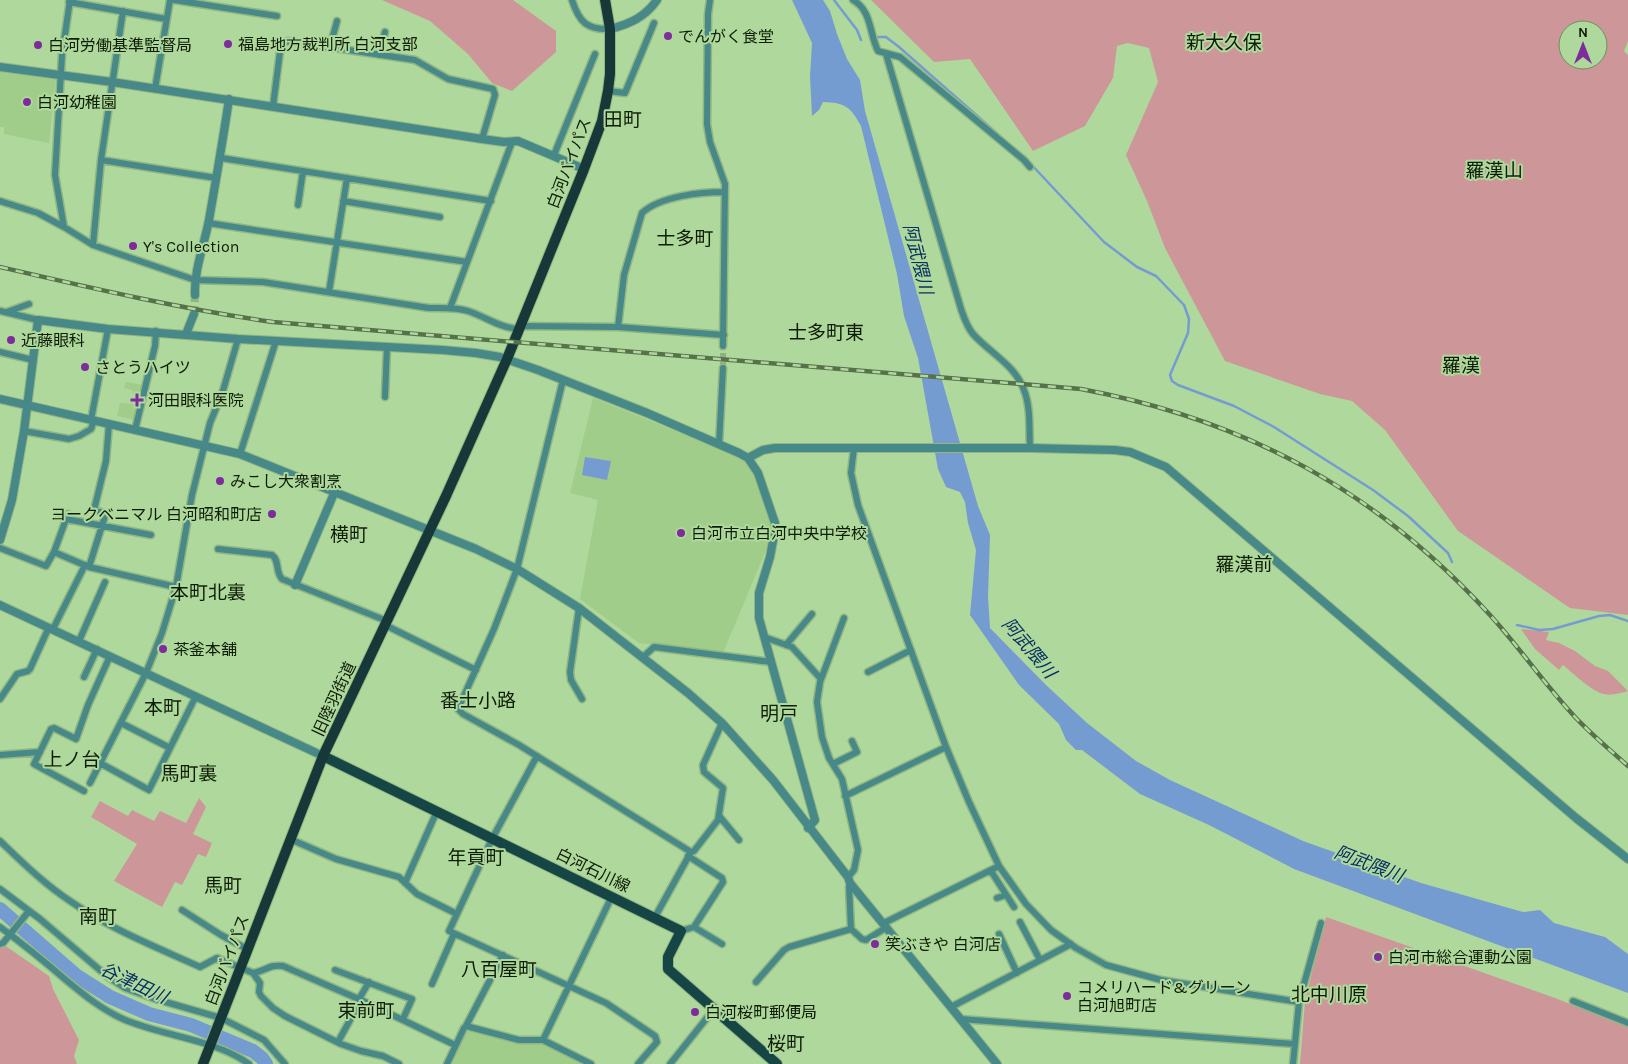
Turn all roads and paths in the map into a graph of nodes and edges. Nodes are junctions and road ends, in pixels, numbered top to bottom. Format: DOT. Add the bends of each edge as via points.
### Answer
graph roads {
  1 [pos="172,0"];
  2 [pos="572,0"];
  3 [pos="605,0"];
  4 [pos="657,0"];
  5 [pos="710,0"];
  6 [pos="853,0"];
  7 [pos="70,1"];
  8 [pos="123,11"];
  9 [pos="277,16"];
  10 [pos="166,19"];
  11 [pos="337,21"];
  12 [pos="654,23"];
  13 [pos="610,28"];
  14 [pos="385,32"];
  15 [pos="330,47"];
  16 [pos="379,54"];
  17 [pos="595,54"];
  18 [pos="886,54"];
  19 [pos="0,67"];
  20 [pos="60,74"];
  21 [pos="112,82"];
  22 [pos="155,89"];
  23 [pos="608,91"];
  24 [pos="229,99"];
  25 [pos="273,106"];
  26 [pos="482,139"];
  27 [pos="512,142"];
  28 [pos="554,155"];
  29 [pos="220,158"];
  30 [pos="101,160"];
  31 [pos="1030,167"];
  32 [pos="584,169"];
  33 [pos="303,171"];
  34 [pos="216,178"];
  35 [pos="348,178"];
  36 [pos="725,192"];
  37 [pos="344,200"];
  38 [pos="0,201"];
  39 [pos="490,201"];
  40 [pos="298,204"];
  41 [pos="440,217"];
  42 [pos="208,222"];
  43 [pos="64,227"];
  44 [pos="336,242"];
  45 [pos="93,245"];
  46 [pos="467,262"];
  47 [pos="195,280"];
  48 [pos="329,292"];
  49 [pos="195,296"];
  50 [pos="30,304"];
  51 [pos="450,308"];
  52 [pos="3,311"];
  53 [pos="194,314"];
  54 [pos="38,320"];
  55 [pos="520,328"];
  56 [pos="618,328"];
  57 [pos="108,329"];
  58 [pos="156,331"];
  59 [pos="186,334"];
  60 [pos="724,335"];
  61 [pos="238,339"];
  62 [pos="276,341"];
  63 [pos="723,346"];
  64 [pos="388,347"];
  65 [pos="0,352"];
  66 [pos="507,359"];
  67 [pos="33,360"];
  68 [pos="723,368"];
  69 [pos="563,380"];
  70 [pos="384,397"];
  71 [pos="0,399"];
  72 [pos="28,405"];
  73 [pos="93,420"];
  74 [pos="108,424"];
  75 [pos="135,430"];
  76 [pos="24,431"];
  77 [pos="719,444"];
  78 [pos="205,446"];
  79 [pos="854,448"];
  80 [pos="1030,448"];
  81 [pos="240,454"];
  82 [pos="748,458"];
  83 [pos="335,491"];
  84 [pos="4,509"];
  85 [pos="102,526"];
  86 [pos="430,531"];
  87 [pos="151,535"];
  88 [pos="0,540"];
  89 [pos="0,548"];
  90 [pos="218,549"];
  91 [pos="54,552"];
  92 [pos="87,566"];
  93 [pos="518,569"];
  94 [pos="105,582"];
  95 [pos="296,585"];
  96 [pos="176,587"];
  97 [pos="0,605"];
  98 [pos="579,608"];
  99 [pos="812,614"];
  100 [pos="844,618"];
  101 [pos="386,623"];
  102 [pos="51,628"];
  103 [pos="764,637"];
  104 [pos="79,641"];
  105 [pos="786,645"];
  106 [pos="96,649"];
  107 [pos="911,650"];
  108 [pos="110,656"];
  109 [pos="643,657"];
  110 [pos="771,662"];
  111 [pos="476,670"];
  112 [pos="868,672"];
  113 [pos="146,673"];
  114 [pos="84,677"];
  115 [pos="821,679"];
  116 [pos="196,696"];
  117 [pos="0,698"];
  118 [pos="582,699"];
  119 [pos="121,723"];
  120 [pos="722,723"];
  121 [pos="852,741"];
  122 [pos="946,747"];
  123 [pos="170,748"];
  124 [pos="40,752"];
  125 [pos="0,755"];
  126 [pos="323,756"];
  127 [pos="537,756"];
  128 [pos="100,764"];
  129 [pos="833,764"];
  130 [pos="90,783"];
  131 [pos="84,792"];
  132 [pos="845,796"];
  133 [pos="437,811"];
  134 [pos="720,816"];
  135 [pos="808,828"];
  136 [pos="290,839"];
  137 [pos="492,839"];
  138 [pos="739,840"];
  139 [pos="0,841"];
  140 [pos="689,854"];
  141 [pos="1628,859"];
  142 [pos="999,866"];
  143 [pos="991,871"];
  144 [pos="849,880"];
  145 [pos="405,883"];
  146 [pos="0,889"];
  147 [pos="1006,895"];
  148 [pos="612,896"];
  149 [pos="997,898"];
  150 [pos="1014,907"];
  151 [pos="182,910"];
  152 [pos="29,911"];
  153 [pos="456,914"];
  154 [pos="655,918"];
  155 [pos="1020,922"];
  156 [pos="1321,923"];
  157 [pos="886,925"];
  158 [pos="0,927"];
  159 [pos="694,927"];
  160 [pos="852,929"];
  161 [pos="681,931"];
  162 [pos="12,933"];
  163 [pos="454,934"];
  164 [pos="999,934"];
  165 [pos="0,944"];
  166 [pos="722,944"];
  167 [pos="1071,944"];
  168 [pos="247,949"];
  169 [pos="502,955"];
  170 [pos="1040,960"];
  171 [pos="241,967"];
  172 [pos="335,970"];
  173 [pos="253,973"];
  174 [pos="1017,973"];
  175 [pos="369,982"];
  176 [pos="756,982"];
  177 [pos="432,984"];
  178 [pos="568,986"];
  179 [pos="360,999"];
  180 [pos="1574,1001"];
  181 [pos="1299,1002"];
  182 [pos="951,1007"];
  183 [pos="714,1009"];
  184 [pos="960,1019"];
  185 [pos="220,1020"];
  186 [pos="403,1020"];
  187 [pos="1628,1023"];
  188 [pos="466,1026"];
  189 [pos="543,1040"];
  190 [pos="338,1042"];
  191 [pos="1295,1044"];
  192 [pos="210,1045"];
  193 [pos="455,1045"];
  194 [pos="203,1064"];
  195 [pos="249,1064"];
  196 [pos="285,1064"];
  197 [pos="399,1064"];
  198 [pos="447,1064"];
  199 [pos="591,1064"];
  200 [pos="638,1064"];
  201 [pos="670,1064"];
  202 [pos="777,1064"];
  203 [pos="996,1064"];
  204 [pos="1293,1064"];
  1 -- 9 [label="street"];
  1 -- 10 [label="street"];
  2 -- 13 [label="street" via="576,14 590,28"];
  3 -- 13 [label="highway, 白河バイパス"];
  4 -- 13 [label="street" via="634,22"];
  5 -- 36 [label="street" via="707,124"];
  6 -- 18 [label="street" via="866,11 874,44 878,51"];
  7 -- 8 [label="street"];
  7 -- 20 [label="street"];
  8 -- 10 [label="street"];
  8 -- 21 [label="street"];
  10 -- 22 [label="street"];
  11 -- 15 [label="street"];
  12 -- 23 [label="street" via="625,93"];
  13 -- 23 [label="highway, 白河バイパス"];
  14 -- 16 [label="street"];
  15 -- 16 [label="street"];
  15 -- 25 [label="street" via="288,40 281,44"];
  16 -- 26 [label="street" via="415,60 448,79 493,89 495,95"];
  17 -- 28 [label="street"];
  18 -- 31 [label="street" via="900,57"];
  18 -- 80 [label="street" via="967,326 1012,369 1024,389 1028,403"];
  19 -- 20 [label="street"];
  20 -- 21 [label="street"];
  20 -- 43 [label="street" via="55,174"];
  21 -- 22 [label="street"];
  21 -- 30 [label="street"];
  22 -- 24 [label="street"];
  23 -- 32 [label="highway, 白河バイパス" via="602,121"];
  24 -- 25 [label="street"];
  24 -- 29 [label="street"];
  25 -- 26 [label="street"];
  26 -- 27 [label="street"];
  27 -- 28 [label="street" via="524,142"];
  27 -- 39 [label="street"];
  28 -- 32 [label="street"];
  29 -- 33 [label="street"];
  29 -- 34 [label="street"];
  30 -- 34 [label="street"];
  30 -- 45 [label="street"];
  32 -- 55 [label="highway, 白河バイパス"];
  33 -- 35 [label="street"];
  33 -- 40 [label="street"];
  34 -- 42 [label="street"];
  35 -- 37 [label="street"];
  35 -- 39 [label="street"];
  36 -- 56 [label="street" via="702,192 660,202 642,213 624,275"];
  36 -- 60 [label="street"];
  37 -- 41 [label="street"];
  37 -- 44 [label="street"];
  38 -- 43 [label="street" via="38,213"];
  39 -- 46 [label="street"];
  42 -- 44 [label="street"];
  42 -- 47 [label="street"];
  43 -- 45 [label="street"];
  44 -- 46 [label="street"];
  44 -- 48 [label="street"];
  45 -- 47 [label="street"];
  46 -- 51 [label="street"];
  47 -- 48 [label="street" via="263,282"];
  47 -- 49 [label="street"];
  48 -- 51 [label="street" via="429,308"];
  50 -- 52 [label="street"];
  51 -- 55 [label="street" via="467,311 511,329"];
  52 -- 54 [label="street"];
  53 -- 59 [label="street"];
  54 -- 57 [label="street"];
  54 -- 67 [label="street"];
  55 -- 56 [label="street"];
  55 -- 66 [label="highway, 旧陸羽街道"];
  56 -- 60 [label="street"];
  57 -- 58 [label="street"];
  57 -- 73 [label="street"];
  58 -- 59 [label="street"];
  58 -- 75 [label="street"];
  59 -- 61 [label="street"];
  60 -- 63 [label="street"];
  61 -- 62 [label="street"];
  61 -- 78 [label="street"];
  62 -- 64 [label="street"];
  62 -- 81 [label="street"];
  64 -- 66 [label="street" via="476,353"];
  64 -- 70 [label="street"];
  65 -- 67 [label="street"];
  66 -- 69 [label="street"];
  66 -- 86 [label="highway, 旧陸羽街道"];
  67 -- 72 [label="street"];
  68 -- 77 [label="street"];
  69 -- 77 [label="street"];
  69 -- 93 [label="street"];
  71 -- 72 [label="street"];
  72 -- 73 [label="street"];
  72 -- 76 [label="street"];
  73 -- 74 [label="street"];
  73 -- 76 [label="street" via="92,428 69,439"];
  74 -- 75 [label="street"];
  74 -- 85 [label="street" via="106,461 94,510 104,513"];
  75 -- 78 [label="street"];
  76 -- 84 [label="street" via="12,500"];
  77 -- 82 [label="street"];
  78 -- 81 [label="street"];
  78 -- 96 [label="street" via="192,495"];
  79 -- 80 [label="street"];
  79 -- 82 [label="street" via="775,448"];
  79 -- 107 [label="street" via="852,473 858,505"];
  80 -- 141 [label="street" via="1130,452 1166,467"];
  81 -- 83 [label="street"];
  82 -- 103 [label="street" via="758,473 775,523 770,557 759,593 759,618"];
  83 -- 86 [label="street"];
  83 -- 95 [label="street"];
  84 -- 88 [label="street" via="5,526"];
  85 -- 87 [label="street"];
  85 -- 91 [label="street" via="67,517"];
  85 -- 92 [label="street"];
  86 -- 93 [label="street"];
  86 -- 101 [label="highway, 旧陸羽街道"];
  89 -- 91 [label="street" via="43,566"];
  90 -- 95 [label="street" via="272,555 276,559 279,576"];
  91 -- 92 [label="street"];
  92 -- 96 [label="street"];
  92 -- 102 [label="street"];
  93 -- 98 [label="street"];
  93 -- 111 [label="street"];
  94 -- 104 [label="street"];
  95 -- 101 [label="street"];
  96 -- 113 [label="street"];
  97 -- 102 [label="street, 旧陸羽街道"];
  98 -- 109 [label="street"];
  98 -- 118 [label="street" via="570,676"];
  99 -- 105 [label="street"];
  100 -- 115 [label="street"];
  101 -- 111 [label="street"];
  101 -- 126 [label="highway, 旧陸羽街道"];
  102 -- 104 [label="street, 旧陸羽街道"];
  102 -- 117 [label="street" via="30,669 16,674"];
  103 -- 105 [label="street"];
  103 -- 110 [label="street"];
  104 -- 106 [label="street, 旧陸羽街道"];
  105 -- 115 [label="street" via="798,653"];
  106 -- 108 [label="street, 旧陸羽街道"];
  106 -- 114 [label="street"];
  107 -- 112 [label="street"];
  107 -- 122 [label="street"];
  108 -- 113 [label="street, 旧陸羽街道"];
  108 -- 124 [label="street" via="76,739 51,729"];
  109 -- 110 [label="street" via="654,647"];
  109 -- 120 [label="street"];
  110 -- 135 [label="street" via="815,820"];
  111 -- 127 [label="street" via="458,709"];
  113 -- 116 [label="street, 旧陸羽街道"];
  113 -- 119 [label="street"];
  115 -- 129 [label="street" via="818,714"];
  116 -- 123 [label="street"];
  116 -- 126 [label="street, 旧陸羽街道"];
  119 -- 123 [label="street"];
  119 -- 128 [label="street"];
  120 -- 134 [label="street" via="703,764 704,772 724,788"];
  120 -- 135 [label="street" via="773,780"];
  121 -- 129 [label="street" via="857,752"];
  122 -- 132 [label="street"];
  122 -- 142 [label="street"];
  123 -- 128 [label="street" via="149,790"];
  124 -- 125 [label="street"];
  124 -- 131 [label="street" via="34,764"];
  126 -- 133 [label="main road, 白河石川線"];
  126 -- 136 [label="highway, 白河バイパス"];
  127 -- 137 [label="street"];
  127 -- 140 [label="street"];
  128 -- 130 [label="street"];
  129 -- 132 [label="street" via="842,779"];
  132 -- 144 [label="street" via="858,850"];
  133 -- 137 [label="main road, 白河石川線"];
  133 -- 145 [label="street"];
  134 -- 138 [label="street"];
  134 -- 140 [label="street"];
  135 -- 144 [label="street"];
  136 -- 145 [label="street" via="336,860 399,877"];
  136 -- 168 [label="highway, 白河バイパス"];
  137 -- 148 [label="main road, 白河石川線"];
  137 -- 153 [label="street"];
  139 -- 171 [label="street" via="69,901 108,925 200,967 217,958"];
  140 -- 154 [label="street"];
  140 -- 159 [label="street" via="723,882"];
  142 -- 143 [label="street"];
  142 -- 167 [label="street" via="1026,904 1051,930"];
  143 -- 147 [label="street"];
  143 -- 157 [label="street"];
  144 -- 157 [label="street"];
  144 -- 160 [label="street"];
  145 -- 153 [label="street" via="417,894"];
  146 -- 152 [label="street"];
  147 -- 149 [label="street"];
  147 -- 150 [label="street"];
  148 -- 154 [label="main road, 白河石川線"];
  148 -- 178 [label="street"];
  151 -- 168 [label="street"];
  152 -- 162 [label="street"];
  152 -- 185 [label="street" via="125,988"];
  153 -- 163 [label="street" via="449,931"];
  154 -- 161 [label="main road, 白河石川線"];
  155 -- 170 [label="street"];
  156 -- 181 [label="street"];
  157 -- 160 [label="street" via="866,940"];
  157 -- 182 [label="street"];
  158 -- 162 [label="street"];
  159 -- 161 [label="street"];
  159 -- 166 [label="street"];
  160 -- 176 [label="street" via="789,947"];
  161 -- 183 [label="main road" via="668,957 668,969"];
  162 -- 165 [label="street"];
  162 -- 192 [label="street" via="106,1011 124,1020"];
  163 -- 169 [label="street"];
  163 -- 177 [label="street"];
  164 -- 174 [label="street"];
  167 -- 170 [label="street"];
  167 -- 181 [label="street" via="1106,965 1161,980"];
  168 -- 171 [label="highway, 白河バイパス"];
  169 -- 178 [label="street"];
  169 -- 188 [label="street"];
  170 -- 174 [label="street"];
  171 -- 173 [label="street"];
  171 -- 185 [label="highway, 白河バイパス"];
  172 -- 175 [label="street"];
  173 -- 179 [label="street" via="274,965 283,966"];
  173 -- 190 [label="street" via="260,983 261,996 273,1008"];
  174 -- 182 [label="street"];
  175 -- 179 [label="street"];
  175 -- 186 [label="street" via="412,1000"];
  178 -- 189 [label="street"];
  178 -- 200 [label="street" via="606,1004 656,1036 657,1042"];
  179 -- 186 [label="street"];
  179 -- 190 [label="street"];
  180 -- 187 [label="street"];
  181 -- 191 [label="street"];
  182 -- 184 [label="street"];
  183 -- 201 [label="street"];
  183 -- 202 [label="main road"];
  184 -- 191 [label="street"];
  184 -- 203 [label="street"];
  185 -- 192 [label="highway, 白河バイパス"];
  185 -- 196 [label="street" via="264,1040"];
  186 -- 193 [label="street"];
  188 -- 189 [label="street" via="519,1040"];
  188 -- 193 [label="street"];
  189 -- 199 [label="street"];
  190 -- 197 [label="street"];
  191 -- 204 [label="street"];
  192 -- 194 [label="highway, 白河バイパス"];
  192 -- 195 [label="street"];
  193 -- 198 [label="street"];
}
